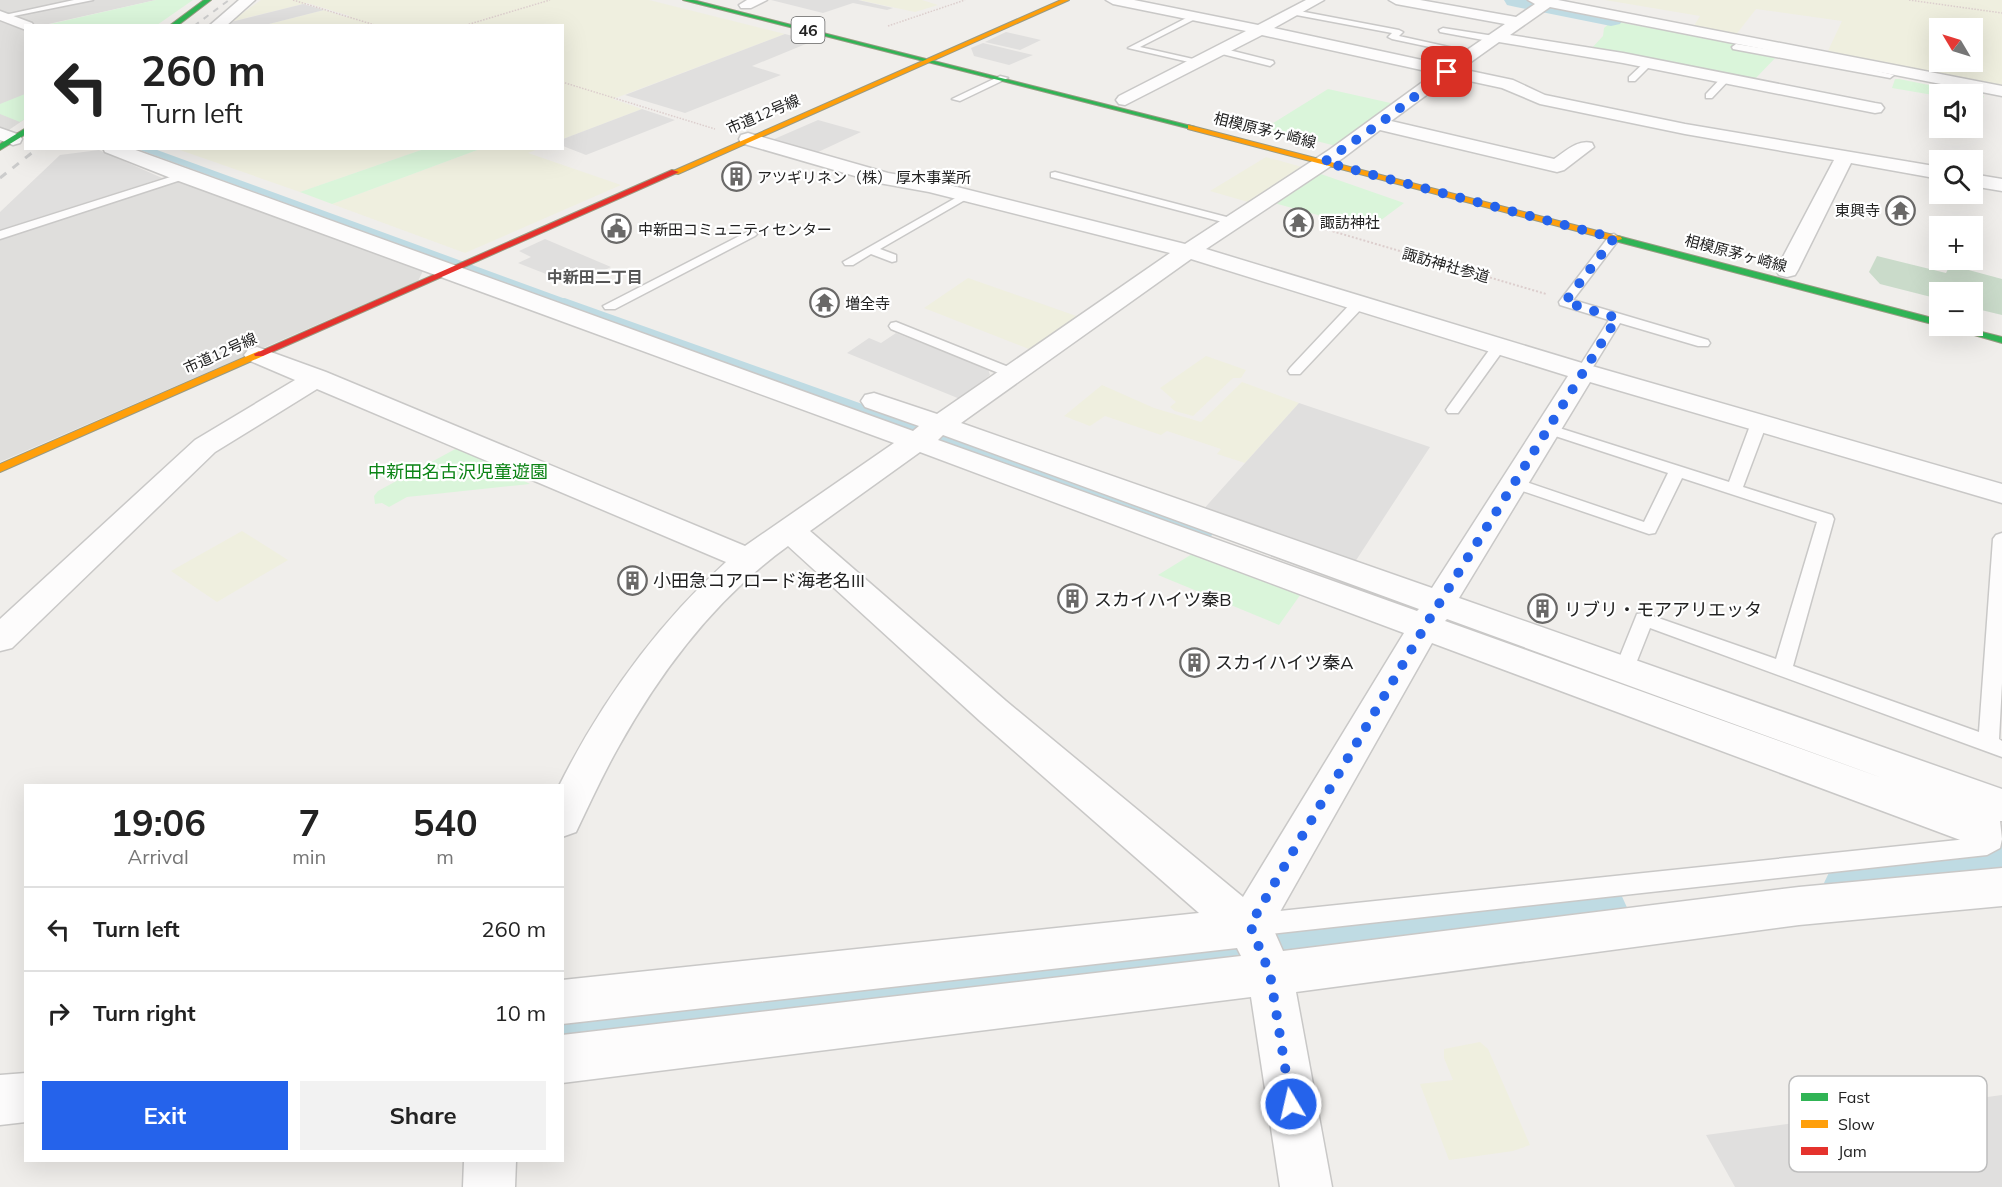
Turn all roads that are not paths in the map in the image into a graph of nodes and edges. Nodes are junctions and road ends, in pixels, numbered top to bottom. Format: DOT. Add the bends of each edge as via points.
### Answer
graph roads {
  1 [pos="89,0"];
  2 [pos="208,0"];
  3 [pos="248,0"];
  4 [pos="686,0"];
  5 [pos="726,0"];
  6 [pos="760,0"];
  7 [pos="1066,0"];
  8 [pos="1113,0"];
  9 [pos="1317,0"];
  10 [pos="1396,0"];
  11 [pos="1544,3"];
  12 [pos="746,5"];
  13 [pos="1294,12"];
  14 [pos="2,16"];
  15 [pos="1194,16"];
  16 [pos="1518,22"];
  17 [pos="175,24"];
  18 [pos="218,24"];
  19 [pos="24,25"];
  20 [pos="1262,30"];
  21 [pos="1443,30"];
  22 [pos="1496,38"];
  23 [pos="1736,47"];
  24 [pos="1221,51"];
  25 [pos="1472,53"];
  26 [pos="937,57"];
  27 [pos="1199,63"];
  28 [pos="1270,63"];
  29 [pos="1648,63"];
  30 [pos="1447,72"];
  31 [pos="1890,75"];
  32 [pos="1003,78"];
  33 [pos="1632,79"];
  34 [pos="1725,79"];
  35 [pos="2002,91"];
  36 [pos="1709,96"];
  37 [pos="2002,97"];
  38 [pos="957,99"];
  39 [pos="1125,100"];
  40 [pos="1875,108"];
  41 [pos="1379,124"];
  42 [pos="748,139"];
  43 [pos="1585,147"];
  44 [pos="117,150"];
  45 [pos="1849,156"];
  46 [pos="1330,158"];
  47 [pos="1929,171"];
  48 [pos="183,176"];
  49 [pos="1055,176"];
  50 [pos="1983,182"];
  51 [pos="2002,185"];
  52 [pos="966,195"];
  53 [pos="1234,222"];
  54 [pos="751,234"];
  55 [pos="0,235"];
  56 [pos="1614,238"];
  57 [pos="870,250"];
  58 [pos="1188,251"];
  59 [pos="892,258"];
  60 [pos="475,259"];
  61 [pos="849,262"];
  62 [pos="451,270"];
  63 [pos="1787,270"];
  64 [pos="1359,303"];
  65 [pos="610,306"];
  66 [pos="1929,306"];
  67 [pos="1617,318"];
  68 [pos="1929,320"];
  69 [pos="896,326"];
  70 [pos="1983,335"];
  71 [pos="2002,340"];
  72 [pos="1703,343"];
  73 [pos="1500,345"];
  74 [pos="257,355"];
  75 [pos="1295,371"];
  76 [pos="1583,372"];
  77 [pos="1011,373"];
  78 [pos="317,378"];
  79 [pos="1453,410"];
  80 [pos="1759,423"];
  81 [pos="1548,429"];
  82 [pos="927,433"];
  83 [pos="0,468"];
  84 [pos="1677,471"];
  85 [pos="1514,483"];
  86 [pos="1734,489"];
  87 [pos="2002,494"];
  88 [pos="790,530"];
  89 [pos="2002,539"];
  90 [pos="748,559"];
  91 [pos="1432,616"];
  92 [pos="0,639"];
  93 [pos="1782,670"];
  94 [pos="1624,671"];
  95 [pos="1995,747"];
  96 [pos="564,815"];
  97 [pos="1993,819"];
  98 [pos="2002,887"];
  99 [pos="1260,949"];
  100 [pos="564,1002"];
  101 [pos="564,1059"];
  102 [pos="24,1097"];
  103 [pos="0,1100"];
  104 [pos="490,1162"];
  105 [pos="489,1187"];
  106 [pos="1306,1187"];
  1 -- 14 [label="lane"];
  2 -- 17 [label="main road"];
  3 -- 18 [label="street"];
  4 -- 26 [label="main road, 相模原茅ヶ崎線 / 46"];
  5 -- 12 [label="main road, 相模原茅ヶ崎線 / 46"];
  6 -- 12 [label="street"];
  7 -- 26 [label="main road, 市道12号線"];
  8 -- 15 [label="street"];
  9 -- 13 [label="street"];
  10 -- 16 [label="street"];
  11 -- 16 [label="street"];
  11 -- 35 [label="street" via="1648,24 1822,50"];
  12 -- 26 [label="main road, 相模原茅ヶ崎線 / 46"];
  13 -- 20 [label="street"];
  13 -- 25 [label="lane" via="1399,32 1392,37"];
  14 -- 19 [label="street"];
  15 -- 20 [label="street"];
  15 -- 27 [label="lane" via="1132,48"];
  16 -- 22 [label="street"];
  20 -- 24 [label="street"];
  20 -- 30 [label="street"];
  21 -- 22 [label="lane"];
  22 -- 25 [label="street"];
  22 -- 29 [label="street"];
  23 -- 31 [label="lane"];
  24 -- 27 [label="street"];
  24 -- 28 [label="lane"];
  25 -- 30 [label="street"];
  26 -- 32 [label="main road, 相模原茅ヶ崎線 / 46"];
  26 -- 39 [label="main road, 相模原茅ヶ崎線 / 46"];
  26 -- 42 [label="main road, 市道12号線"];
  27 -- 39 [label="street"];
  29 -- 33 [label="lane"];
  29 -- 34 [label="street"];
  30 -- 41 [label="street"];
  30 -- 45 [label="street" via="1507,84 1551,101 1685,129"];
  31 -- 37 [label="street"];
  31 -- 40 [label="street"];
  32 -- 38 [label="lane"];
  32 -- 46 [label="main road, 相模原茅ヶ崎線 / 46"];
  34 -- 36 [label="lane"];
  34 -- 40 [label="street"];
  39 -- 46 [label="main road, 相模原茅ヶ崎線 / 46"];
  40 -- 45 [label="street"];
  41 -- 43 [label="street" via="1557,166"];
  41 -- 46 [label="street"];
  42 -- 52 [label="street" via="886,179"];
  42 -- 60 [label="main road, 市道12号線"];
  44 -- 48 [label="street"];
  45 -- 47 [label="street"];
  45 -- 63 [label="street"];
  46 -- 53 [label="street"];
  46 -- 56 [label="main road, 相模原茅ヶ崎線 / 46"];
  46 -- 63 [label="main road, 相模原茅ヶ崎線 / 46"];
  48 -- 55 [label="lane"];
  48 -- 62 [label="street"];
  49 -- 53 [label="lane"];
  50 -- 51 [label="street"];
  52 -- 57 [label="lane"];
  52 -- 58 [label="street"];
  53 -- 58 [label="street"];
  54 -- 65 [label="lane"];
  56 -- 67 [label="lane" via="1565,302"];
  56 -- 68 [label="main road, 相模原茅ヶ崎線 / 46"];
  57 -- 59 [label="lane"];
  57 -- 61 [label="lane"];
  58 -- 64 [label="street"];
  58 -- 77 [label="street"];
  60 -- 62 [label="main road, 市道12号線"];
  60 -- 65 [label="street"];
  62 -- 74 [label="main road, 市道12号線"];
  62 -- 82 [label="street"];
  63 -- 66 [label="main road, 相模原茅ヶ崎線 / 46"];
  64 -- 73 [label="street"];
  64 -- 75 [label="lane"];
  65 -- 82 [label="street"];
  67 -- 72 [label="lane"];
  67 -- 76 [label="lane"];
  69 -- 77 [label="lane"];
  70 -- 71 [label="main road"];
  73 -- 76 [label="street"];
  73 -- 79 [label="lane"];
  74 -- 78 [label="street"];
  74 -- 83 [label="main road, 市道12号線"];
  76 -- 80 [label="street"];
  76 -- 81 [label="street"];
  77 -- 82 [label="street"];
  78 -- 90 [label="street"];
  78 -- 92 [label="street" via="205,446"];
  80 -- 86 [label="lane"];
  80 -- 87 [label="street"];
  81 -- 84 [label="lane"];
  81 -- 85 [label="street"];
  82 -- 88 [label="street"];
  82 -- 91 [label="street"];
  84 -- 85 [label="lane" via="1648,529"];
  84 -- 86 [label="lane"];
  85 -- 91 [label="street"];
  86 -- 93 [label="lane" via="1826,519"];
  88 -- 90 [label="street"];
  88 -- 99 [label="street" via="993,711 1219,904"];
  89 -- 95 [label="lane"];
  90 -- 96 [label="street" via="699,607 656,659 612,723"];
  91 -- 94 [label="street"];
  91 -- 97 [label="street"];
  91 -- 99 [label="street"];
  93 -- 94 [label="lane" via="1644,619"];
  93 -- 95 [label="lane"];
  94 -- 97 [label="street"];
  97 -- 99 [label="lane" via="1992,841 1987,846"];
  98 -- 99 [label="street"];
  99 -- 100 [label="street" via="1221,930"];
  99 -- 101 [label="street"];
  99 -- 106 [label="street"];
  102 -- 103 [label="street"];
  104 -- 105 [label="street"];
}
